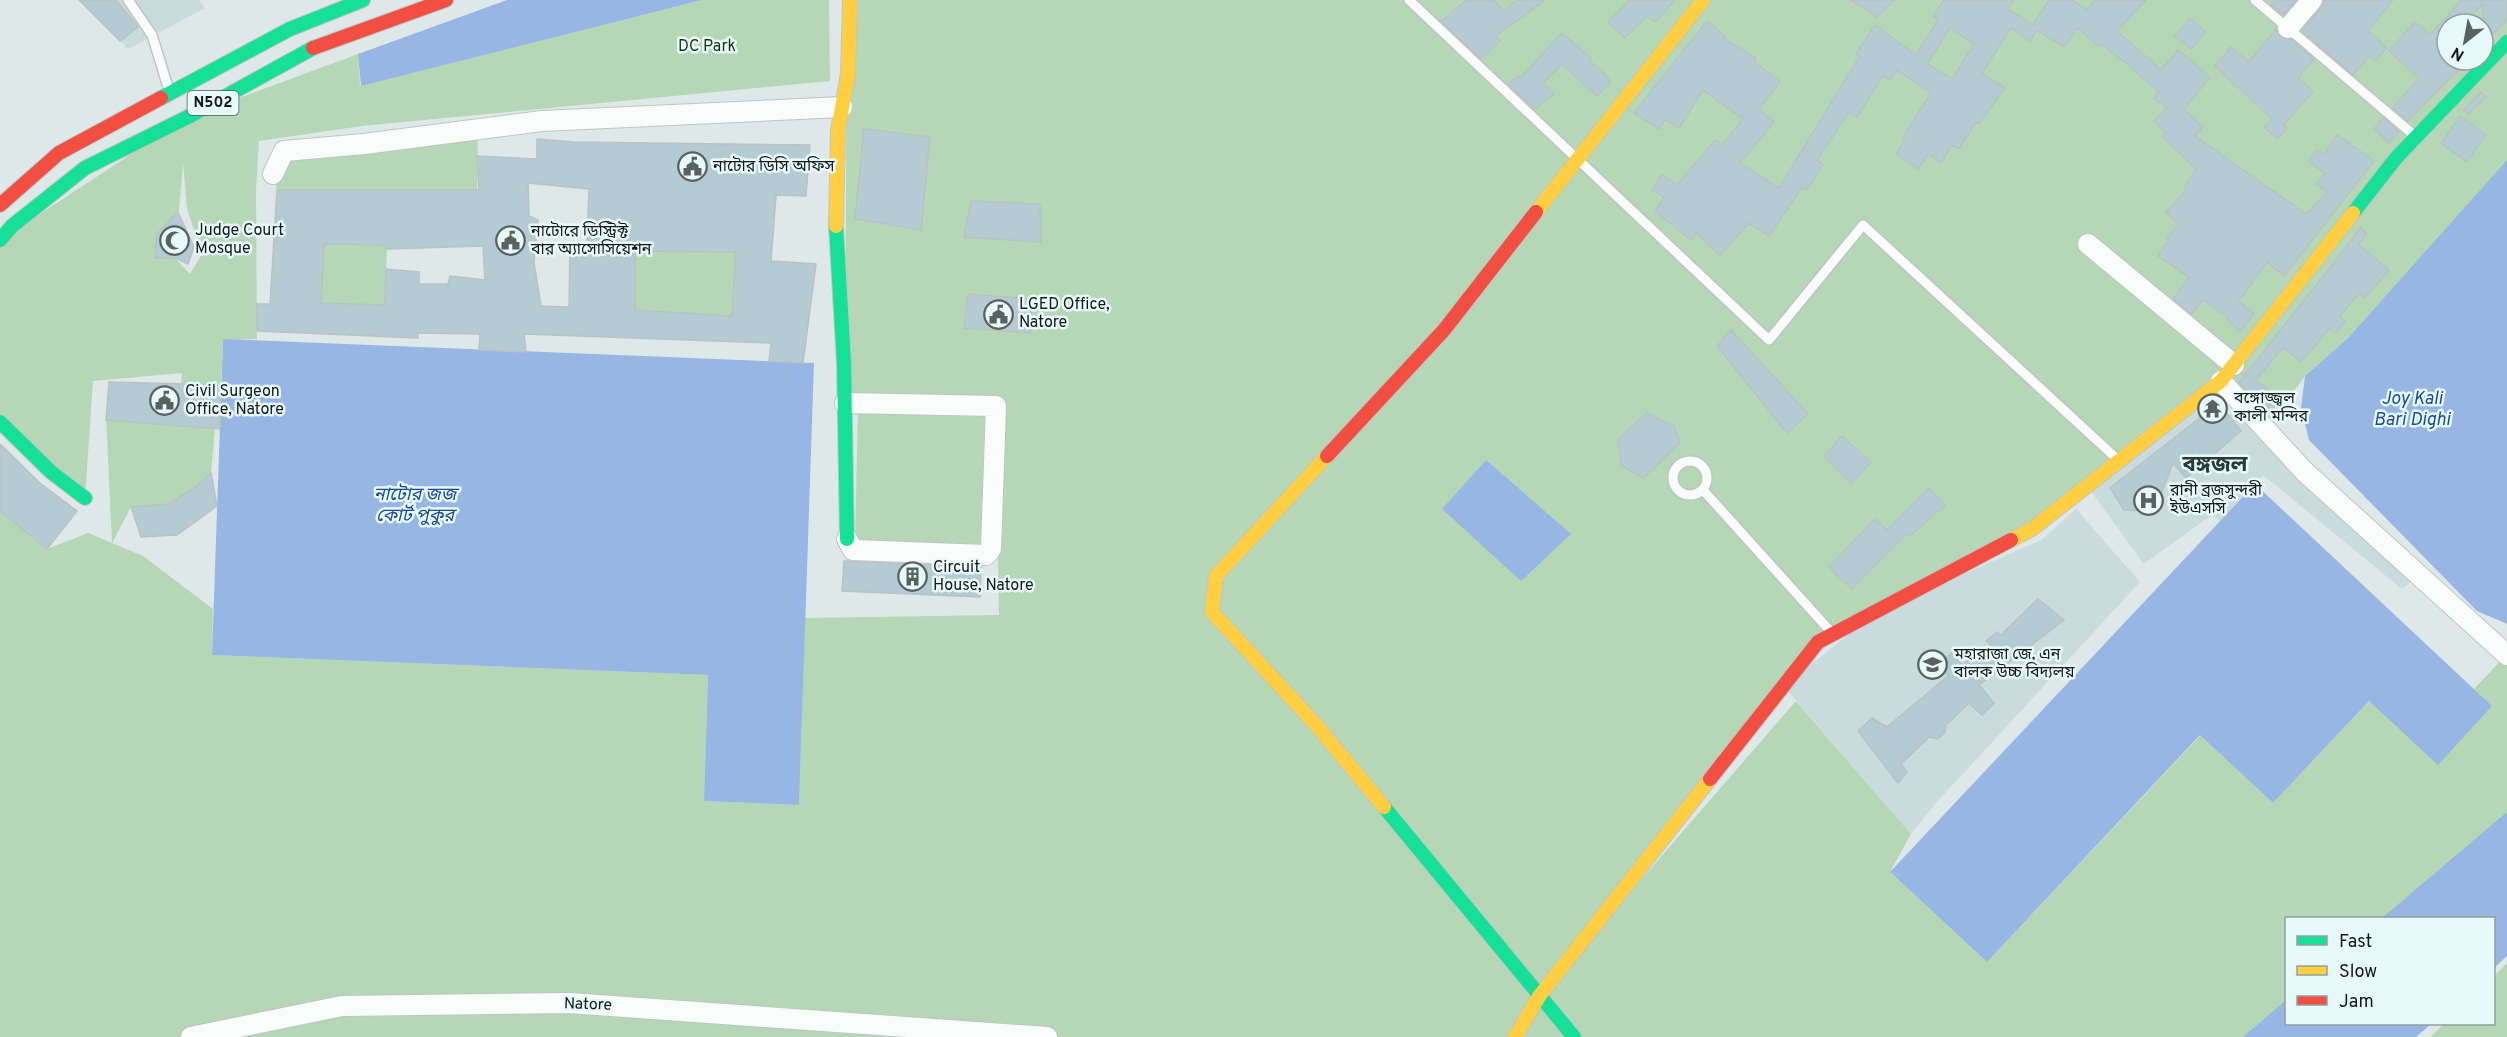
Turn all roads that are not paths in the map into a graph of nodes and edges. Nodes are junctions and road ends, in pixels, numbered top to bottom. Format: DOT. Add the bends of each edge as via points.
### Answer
graph roads {
  1 [pos="128,0"];
  2 [pos="363,0"];
  3 [pos="446,0"];
  4 [pos="850,0"];
  5 [pos="1409,0"];
  6 [pos="1703,0"];
  7 [pos="2254,0"];
  8 [pos="2312,0"];
  9 [pos="2288,28"];
  10 [pos="2507,42"];
  11 [pos="169,93"];
  12 [pos="842,107"];
  13 [pos="2417,137"];
  14 [pos="1576,159"];
  15 [pos="273,174"];
  16 [pos="0,205"];
  17 [pos="0,240"];
  18 [pos="2088,244"];
  19 [pos="2227,373"];
  20 [pos="845,403"];
  21 [pos="0,422"];
  22 [pos="2119,461"];
  23 [pos="1703,490"];
  24 [pos="85,498"];
  25 [pos="847,539"];
  26 [pos="1834,634"];
  27 [pos="2507,655"];
  28 [pos="1540,995"];
  29 [pos="985,1035"];
  30 [pos="191,1037"];
  31 [pos="1047,1037"];
  32 [pos="1515,1037"];
  33 [pos="1574,1037"];
  1 -- 11 [label="lane" via="152,35"];
  2 -- 11 [label="main road, N502" via="290,29"];
  3 -- 17 [label="main road, N502" via="312,48 188,117 85,168"];
  4 -- 12 [label="main road" via="848,74"];
  5 -- 14 [label="lane"];
  6 -- 14 [label="main road"];
  7 -- 9 [label="lane"];
  8 -- 9 [label="street"];
  9 -- 13 [label="lane"];
  10 -- 13 [label="main road"];
  11 -- 16 [label="main road, N502" via="59,153"];
  12 -- 15 [label="street" via="542,121 284,151"];
  12 -- 20 [label="main road" via="836,242"];
  13 -- 19 [label="main road" via="2396,158"];
  14 -- 22 [label="lane" via="1769,340 1863,225"];
  14 -- 28 [label="main road" via="1444,330 1216,576 1212,612 1317,726"];
  18 -- 19 [label="street"];
  19 -- 22 [label="main road"];
  19 -- 27 [label="street" via="2305,472"];
  20 -- 25 [label="main road"];
  20 -- 25 [label="street" via="996,406 991,549 986,555 853,550"];
  21 -- 24 [label="main road" via="51,472"];
  22 -- 26 [label="main road" via="2032,529"];
  23 -- 26 [label="lane"];
  26 -- 28 [label="main road" via="1818,642"];
  28 -- 32 [label="main road"];
  28 -- 33 [label="main road"];
  29 -- 30 [label="street, Natore" via="569,1003 342,1006"];
  29 -- 31 [label="street, Natore"];
}
